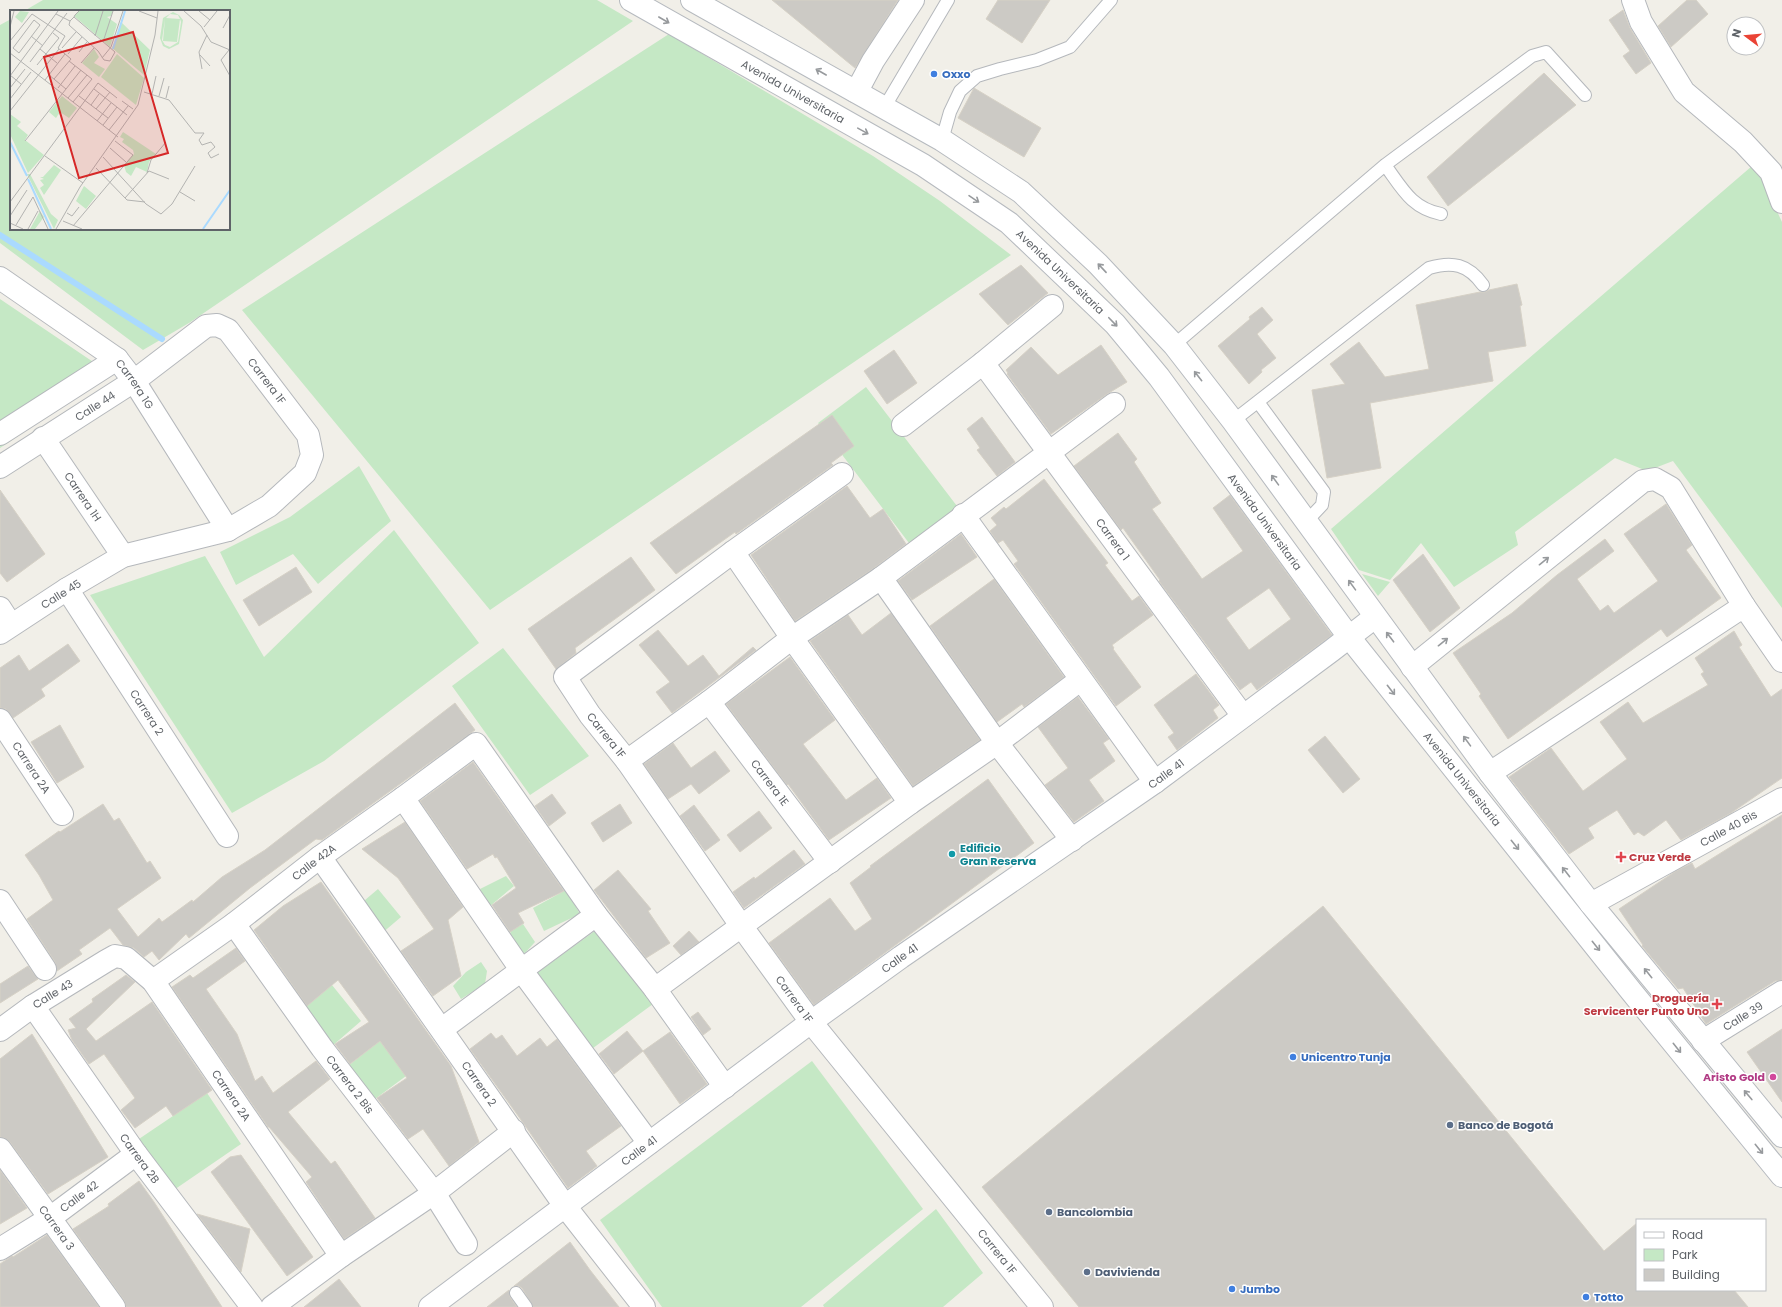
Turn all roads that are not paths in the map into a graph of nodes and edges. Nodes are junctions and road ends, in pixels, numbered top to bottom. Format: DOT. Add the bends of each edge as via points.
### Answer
graph roads {
  1 [pos="631,0"];
  2 [pos="692,0"];
  3 [pos="913,0"];
  4 [pos="948,0"];
  5 [pos="1111,0"];
  6 [pos="1634,0"];
  7 [pos="854,91"];
  8 [pos="1585,95"];
  9 [pos="884,108"];
  10 [pos="942,140"];
  11 [pos="1385,165"];
  12 [pos="1782,202"];
  13 [pos="1441,214"];
  14 [pos="0,278"];
  15 [pos="1483,285"];
  16 [pos="1052,306"];
  17 [pos="206,326"];
  18 [pos="1174,345"];
  19 [pos="117,359"];
  20 [pos="983,363"];
  21 [pos="134,381"];
  22 [pos="1258,402"];
  23 [pos="1114,404"];
  24 [pos="1233,421"];
  25 [pos="903,424"];
  26 [pos="0,434"];
  27 [pos="0,438"];
  28 [pos="43,438"];
  29 [pos="22,453"];
  30 [pos="1049,453"];
  31 [pos="0,467"];
  32 [pos="842,474"];
  33 [pos="963,515"];
  34 [pos="1306,522"];
  35 [pos="228,530"];
  36 [pos="733,552"];
  37 [pos="123,556"];
  38 [pos="880,578"];
  39 [pos="67,589"];
  40 [pos="1744,606"];
  41 [pos="1375,617"];
  42 [pos="4,622"];
  43 [pos="1349,637"];
  44 [pos="792,638"];
  45 [pos="1782,662"];
  46 [pos="1412,667"];
  47 [pos="1080,680"];
  48 [pos="709,702"];
  49 [pos="1243,716"];
  50 [pos="0,720"];
  51 [pos="997,744"];
  52 [pos="627,761"];
  53 [pos="1490,773"];
  54 [pos="1155,782"];
  55 [pos="403,798"];
  56 [pos="1782,799"];
  57 [pos="910,803"];
  58 [pos="62,814"];
  59 [pos="227,836"];
  60 [pos="1072,840"];
  61 [pos="320,857"];
  62 [pos="830,862"];
  63 [pos="0,901"];
  64 [pos="1591,904"];
  65 [pos="596,915"];
  66 [pos="234,924"];
  67 [pos="742,927"];
  68 [pos="106,961"];
  69 [pos="45,969"];
  70 [pos="522,971"];
  71 [pos="153,981"];
  72 [pos="655,990"];
  73 [pos="1782,992"];
  74 [pos="33,1006"];
  75 [pos="811,1022"];
  76 [pos="442,1029"];
  77 [pos="0,1030"];
  78 [pos="1703,1041"];
  79 [pos="725,1087"];
  80 [pos="514,1131"];
  81 [pos="1782,1136"];
  82 [pos="649,1143"];
  83 [pos="0,1149"];
  84 [pos="136,1154"];
  85 [pos="1782,1176"];
  86 [pos="434,1193"];
  87 [pos="565,1206"];
  88 [pos="50,1218"];
  89 [pos="466,1244"];
  90 [pos="0,1249"];
  91 [pos="341,1256"];
  92 [pos="516,1293"];
  93 [pos="114,1307"];
  94 [pos="252,1307"];
  95 [pos="272,1307"];
  96 [pos="430,1307"];
  97 [pos="526,1307"];
  98 [pos="644,1307"];
  99 [pos="1042,1307"];
  1 -- 43 [label="street, Avenida Universitaria, one-way" via="923,165 1009,223 1115,324 1159,377"];
  7 -- 2 [label="street, one-way"];
  3 -- 7 [label="street"];
  4 -- 9 [label="lane"];
  5 -- 10 [label="lane" via="1070,47 1037,60 977,76 960,91 950,112"];
  6 -- 12 [label="street" via="1641,22 1684,92 1743,142 1771,172"];
  7 -- 9 [label="street"];
  8 -- 11 [label="lane" via="1546,52 1532,56"];
  9 -- 10 [label="street"];
  18 -- 10 [label="street, one-way" via="1098,264 1021,192"];
  11 -- 13 [label="lane" via="1408,196 1420,207 1428,212"];
  11 -- 18 [label="lane"];
  14 -- 19 [label="street, Carrera 1G"];
  15 -- 22 [label="lane" via="1475,274 1464,267 1440,264 1429,268"];
  16 -- 20 [label="street"];
  17 -- 21 [label="street, Calle 44"];
  17 -- 35 [label="street, Carrera 1F" via="217,325 228,330 308,435 312,455 304,472 269,506"];
  24 -- 18 [label="street, one-way"];
  19 -- 21 [label="street, Carrera 1G"];
  19 -- 26 [label="street"];
  20 -- 25 [label="street"];
  20 -- 30 [label="street, Carrera 1"];
  21 -- 28 [label="street, Calle 44"];
  21 -- 35 [label="street, Carrera 1G"];
  22 -- 24 [label="lane"];
  22 -- 34 [label="lane" via="1324,492 1322,505"];
  23 -- 30 [label="street"];
  34 -- 24 [label="street, one-way"];
  27 -- 29 [label="street"];
  28 -- 29 [label="street, Calle 44"];
  28 -- 37 [label="street, Carrera 1H"];
  29 -- 31 [label="street, Calle 44"];
  30 -- 33 [label="street"];
  30 -- 49 [label="street, Carrera 1"];
  32 -- 36 [label="street"];
  33 -- 38 [label="street"];
  33 -- 47 [label="street"];
  41 -- 34 [label="street, one-way"];
  35 -- 37 [label="street"];
  36 -- 44 [label="street"];
  36 -- 52 [label="street, Carrera 1F" via="565,677 590,715"];
  37 -- 39 [label="street, Calle 45"];
  38 -- 44 [label="street"];
  38 -- 51 [label="street"];
  39 -- 42 [label="street, Calle 45"];
  39 -- 59 [label="street, Carrera 2"];
  40 -- 45 [label="street"];
  46 -- 40 [label="street, one-way" via="1643,481 1656,479 1671,488"];
  40 -- 53 [label="street"];
  41 -- 43 [label="street, Calle 41"];
  46 -- 41 [label="street, one-way"];
  43 -- 49 [label="street, Calle 41"];
  43 -- 85 [label="street, Avenida Universitaria, one-way"];
  44 -- 48 [label="street"];
  44 -- 57 [label="street"];
  53 -- 46 [label="street, one-way"];
  47 -- 51 [label="street"];
  47 -- 54 [label="street"];
  48 -- 52 [label="street"];
  48 -- 62 [label="street, Carrera 1E"];
  49 -- 54 [label="street, Calle 41"];
  50 -- 58 [label="street, Carrera 2A"];
  51 -- 57 [label="street"];
  51 -- 60 [label="street"];
  52 -- 67 [label="street, Carrera 1F"];
  64 -- 53 [label="street, one-way"];
  54 -- 60 [label="street, Calle 41"];
  55 -- 61 [label="street, Calle 42A"];
  55 -- 65 [label="street, Calle 42A" via="476,744"];
  55 -- 70 [label="street"];
  56 -- 64 [label="street, Calle 40 Bis"];
  57 -- 62 [label="street"];
  60 -- 75 [label="street, Calle 41"];
  61 -- 66 [label="street, Calle 42A"];
  61 -- 76 [label="street, Carrera 2"];
  62 -- 67 [label="street"];
  63 -- 69 [label="street"];
  78 -- 64 [label="street, one-way"];
  65 -- 70 [label="street"];
  65 -- 72 [label="street"];
  66 -- 71 [label="street, Calle 42A"];
  66 -- 86 [label="street, Carrera 2 Bis" via="322,1048"];
  67 -- 72 [label="street"];
  67 -- 75 [label="street, Carrera 1F"];
  68 -- 71 [label="street, Carrera 2A" via="115,956 126,958"];
  68 -- 74 [label="street, Calle 43"];
  70 -- 76 [label="street"];
  70 -- 82 [label="street"];
  71 -- 91 [label="street, Carrera 2A"];
  72 -- 79 [label="street"];
  73 -- 78 [label="street, Calle 39"];
  74 -- 77 [label="street, Calle 43"];
  74 -- 84 [label="street, Carrera 2B"];
  75 -- 79 [label="street, Calle 41"];
  75 -- 99 [label="street, Carrera 1F"];
  76 -- 80 [label="street, Carrera 2"];
  81 -- 78 [label="street, one-way"];
  79 -- 82 [label="street, Calle 41"];
  80 -- 86 [label="street"];
  80 -- 87 [label="street, Carrera 2"];
  82 -- 87 [label="street, Calle 41"];
  83 -- 88 [label="street, Carrera 3"];
  84 -- 88 [label="street, Calle 42"];
  84 -- 94 [label="street, Carrera 2B"];
  86 -- 89 [label="street, Carrera 2 Bis"];
  86 -- 91 [label="street"];
  87 -- 96 [label="street, Calle 41"];
  87 -- 98 [label="street, Carrera 2"];
  88 -- 90 [label="street, Calle 42"];
  88 -- 93 [label="street, Carrera 3"];
  91 -- 95 [label="street"];
  92 -- 97 [label="lane"];
}
